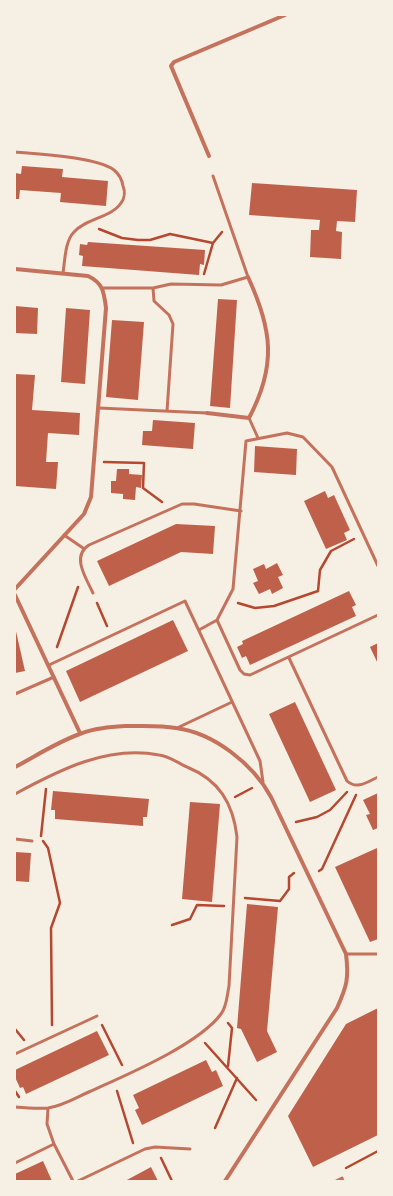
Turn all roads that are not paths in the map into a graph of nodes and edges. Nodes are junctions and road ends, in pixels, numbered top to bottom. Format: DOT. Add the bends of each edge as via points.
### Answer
graph roads {
  1 [pos="285,15"];
  2 [pos="15,152"];
  3 [pos="209,156"];
  4 [pos="213,176"];
  5 [pos="15,269"];
  6 [pos="63,273"];
  7 [pos="248,277"];
  8 [pos="102,288"];
  9 [pos="153,288"];
  10 [pos="99,408"];
  11 [pos="167,411"];
  12 [pos="207,413"];
  13 [pos="249,418"];
  14 [pos="258,438"];
  15 [pos="241,511"];
  16 [pos="64,534"];
  17 [pos="83,548"];
  18 [pos="378,566"];
  19 [pos="15,590"];
  20 [pos="93,593"];
  21 [pos="15,595"];
  22 [pos="378,615"];
  23 [pos="217,620"];
  24 [pos="199,630"];
  25 [pos="289,658"];
  26 [pos="49,665"];
  27 [pos="54,677"];
  28 [pos="15,694"];
  29 [pos="232,702"];
  30 [pos="177,728"];
  31 [pos="80,733"];
  32 [pos="15,767"];
  33 [pos="378,777"];
  34 [pos="263,782"];
  35 [pos="15,794"];
  36 [pos="15,839"];
  37 [pos="32,840"];
  38 [pos="346,954"];
  39 [pos="378,954"];
  40 [pos="97,1016"];
  41 [pos="15,1054"];
  42 [pos="15,1107"];
  43 [pos="48,1108"];
  44 [pos="54,1144"];
  45 [pos="190,1149"];
  46 [pos="15,1163"];
  47 [pos="343,1179"];
  48 [pos="73,1181"];
  49 [pos="78,1181"];
  50 [pos="225,1181"];
  51 [pos="336,1181"];
  1 -- 3 [label="street" via="174,62 171,66"];
  2 -- 6 [label="lane" via="72,157 104,165 114,170 121,178 124,188 121,203 74,231 69,240"];
  4 -- 7 [label="lane"];
  5 -- 6 [label="street"];
  6 -- 8 [label="street" via="88,276 97,280"];
  7 -- 9 [label="lane" via="221,285 171,284"];
  7 -- 13 [label="street" via="265,319 268,352 267,370"];
  8 -- 9 [label="lane"];
  8 -- 10 [label="street" via="106,308"];
  9 -- 11 [label="lane" via="154,301 169,315 173,324"];
  10 -- 11 [label="lane"];
  10 -- 16 [label="street" via="91,497 84,514"];
  11 -- 12 [label="lane"];
  12 -- 13 [label="street"];
  13 -- 14 [label="lane"];
  14 -- 15 [label="lane" via="246,441"];
  14 -- 18 [label="lane" via="287,433 303,437 332,467"];
  15 -- 17 [label="lane" via="182,504"];
  15 -- 23 [label="lane" via="235,579 228,600"];
  16 -- 17 [label="lane"];
  16 -- 19 [label="street"];
  17 -- 20 [label="lane" via="80,557 84,574"];
  21 -- 26 [label="street"];
  22 -- 25 [label="lane"];
  23 -- 24 [label="lane"];
  23 -- 25 [label="lane" via="244,674 250,675"];
  24 -- 26 [label="lane" via="185,601"];
  24 -- 29 [label="lane"];
  25 -- 33 [label="lane" via="347,781 352,786 359,786"];
  26 -- 27 [label="street"];
  27 -- 28 [label="lane"];
  27 -- 31 [label="street"];
  29 -- 30 [label="lane"];
  29 -- 34 [label="lane" via="260,761"];
  30 -- 31 [label="street" via="113,727"];
  30 -- 34 [label="street" via="218,743 241,759"];
  31 -- 32 [label="street"];
  34 -- 38 [label="street"];
  35 -- 43 [label="lane" via="42,779 84,761 106,755 137,752 161,755 199,771 212,782 228,801 237,837 229,986 221,1014 198,1035 127,1074"];
  36 -- 37 [label="lane"];
  38 -- 39 [label="lane"];
  38 -- 50 [label="street" via="348,973 337,1008"];
  40 -- 41 [label="lane"];
  42 -- 43 [label="lane"];
  43 -- 44 [label="lane" via="47,1124"];
  44 -- 46 [label="lane"];
  44 -- 48 [label="lane"];
  45 -- 49 [label="lane" via="155,1147 137,1151"];
  47 -- 51 [label="lane"];
}
